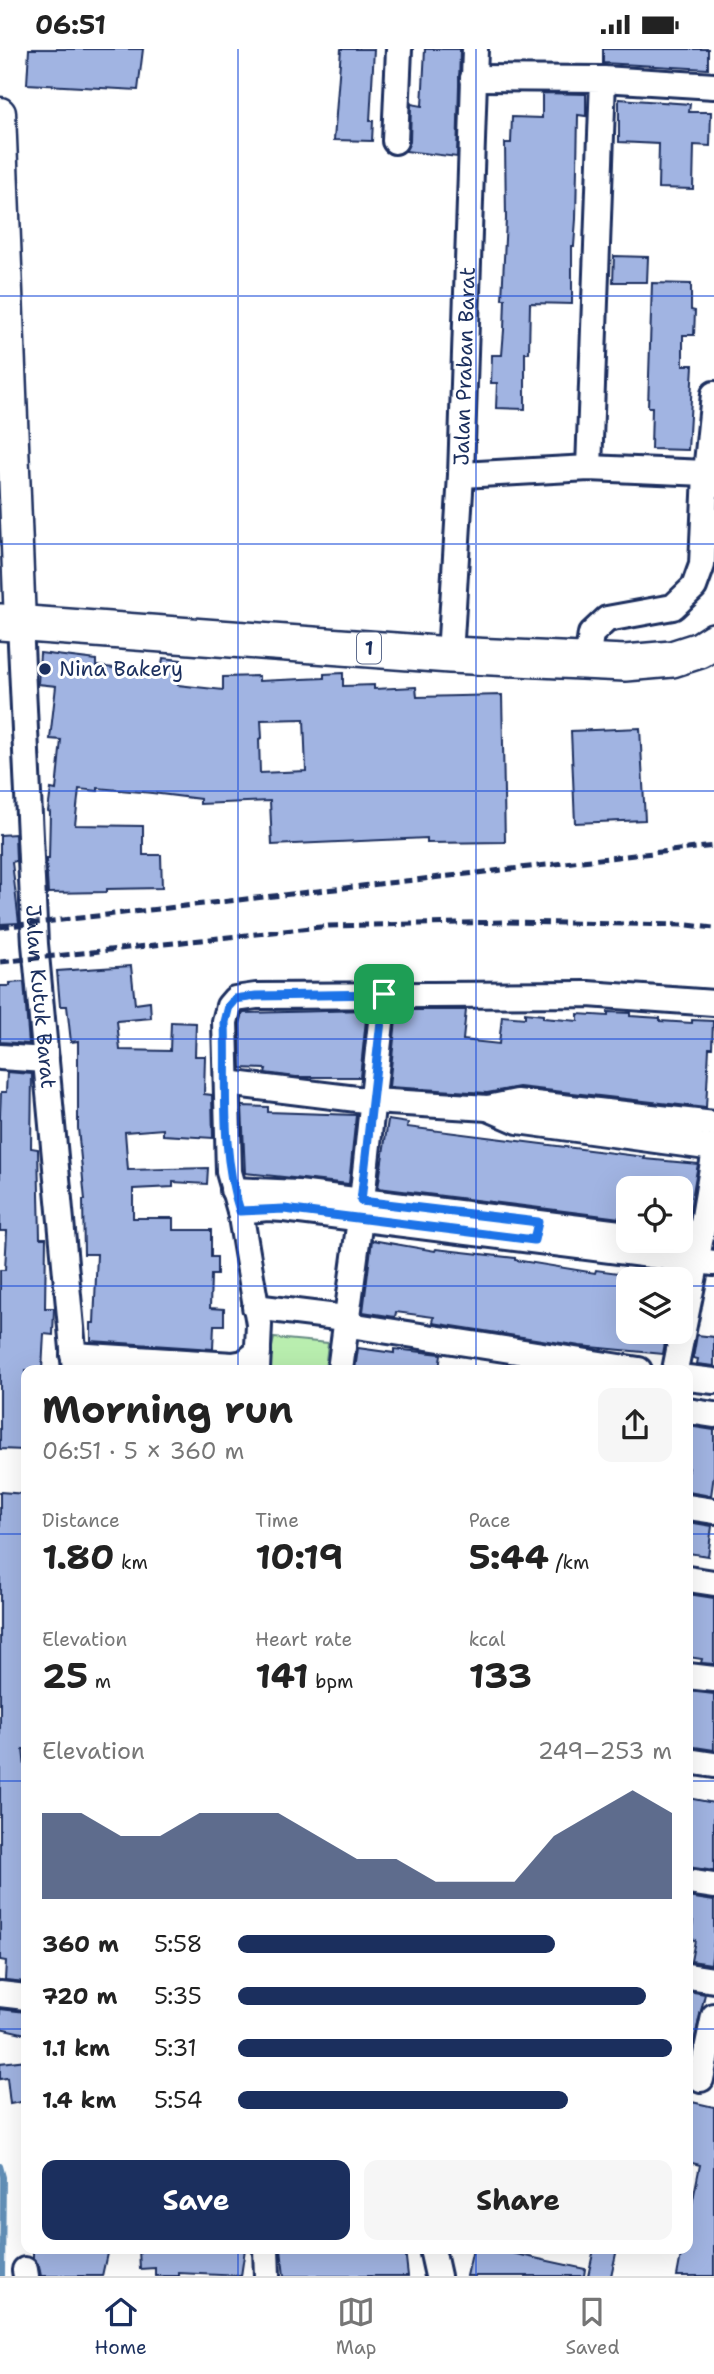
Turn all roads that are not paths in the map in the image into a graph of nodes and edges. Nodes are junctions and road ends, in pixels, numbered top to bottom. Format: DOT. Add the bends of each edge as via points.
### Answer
graph roads {
  1 [pos="399,49"];
  2 [pos="475,49"];
  3 [pos="482,78"];
  4 [pos="603,79"];
  5 [pos="714,86"];
  6 [pos="0,113"];
  7 [pos="395,141"];
  8 [pos="714,394"];
  9 [pos="589,468"];
  10 [pos="706,473"];
  11 [pos="470,475"];
  12 [pos="10,622"];
  13 [pos="714,641"];
  14 [pos="450,655"];
  15 [pos="587,661"];
  16 [pos="384,994"];
  17 [pos="714,1003"];
  18 [pos="0,1057"];
  19 [pos="46,1060"];
  20 [pos="227,1083"];
  21 [pos="373,1101"];
  22 [pos="488,1108"];
  23 [pos="714,1124"];
  24 [pos="714,1148"];
  25 [pos="714,1156"];
  26 [pos="236,1201"];
  27 [pos="360,1210"];
  28 [pos="525,1230"];
  29 [pos="616,1234"];
  30 [pos="700,1251"];
  31 [pos="257,1316"];
  32 [pos="349,1324"];
  33 [pos="258,1361"];
  34 [pos="74,1364"];
  35 [pos="341,1365"];
  36 [pos="607,1365"];
  37 [pos="676,1365"];
  38 [pos="693,1379"];
  39 [pos="714,1381"];
  40 [pos="693,1412"];
  41 [pos="714,1415"];
  42 [pos="693,1508"];
  43 [pos="714,1511"];
  44 [pos="693,1580"];
  45 [pos="714,1583"];
  46 [pos="693,1677"];
  47 [pos="714,1679"];
  48 [pos="693,1762"];
  49 [pos="714,1765"];
  50 [pos="693,1778"];
  51 [pos="714,1781"];
  52 [pos="693,1883"];
  53 [pos="714,1886"];
  54 [pos="693,1977"];
  55 [pos="714,1980"];
  56 [pos="0,1994"];
  57 [pos="21,1996"];
  58 [pos="714,2016"];
  59 [pos="701,2079"];
  60 [pos="266,2254"];
  61 [pos="433,2254"];
  62 [pos="267,2276"];
  63 [pos="438,2276"];
  1 -- 7 [label="street"];
  2 -- 3 [label="street, Jalan Praban Barat"];
  3 -- 4 [label="street"];
  3 -- 11 [label="street, Jalan Praban Barat"];
  4 -- 5 [label="street"];
  4 -- 9 [label="street"];
  6 -- 12 [label="main road"];
  8 -- 10 [label="street"];
  9 -- 10 [label="street"];
  9 -- 11 [label="street"];
  10 -- 15 [label="street" via="702,565 694,587 673,607 607,619 592,634"];
  11 -- 14 [label="street, Jalan Praban Barat"];
  12 -- 14 [label="highway, 1"];
  12 -- 19 [label="street, Jalan Kutuk Barat"];
  13 -- 15 [label="highway, 1" via="672,659"];
  14 -- 15 [label="highway, 1"];
  16 -- 17 [label="street" via="588,994"];
  16 -- 20 [label="street" via="235,999 225,1022"];
  16 -- 21 [label="street"];
  18 -- 19 [label="street"];
  19 -- 34 [label="street, Jalan Kutuk Barat"];
  20 -- 21 [label="street"];
  20 -- 26 [label="street" via="227,1148"];
  21 -- 22 [label="street"];
  21 -- 27 [label="street"];
  22 -- 23 [label="street" via="517,1102"];
  22 -- 24 [label="street" via="518,1121"];
  25 -- 30 [label="street"];
  26 -- 27 [label="street" via="284,1209"];
  26 -- 31 [label="street"];
  27 -- 28 [label="street"];
  27 -- 32 [label="street"];
  28 -- 29 [label="street"];
  28 -- 30 [label="street"];
  30 -- 37 [label="street"];
  31 -- 32 [label="street" via="304,1329"];
  31 -- 33 [label="street"];
  32 -- 35 [label="street"];
  32 -- 36 [label="street"];
  33 -- 34 [label="street" via="233,1365"];
  38 -- 39 [label="street"];
  40 -- 41 [label="street"];
  42 -- 43 [label="street"];
  44 -- 45 [label="street"];
  46 -- 47 [label="street"];
  48 -- 49 [label="street"];
  50 -- 51 [label="street"];
  52 -- 53 [label="street"];
  54 -- 55 [label="street"];
  56 -- 57 [label="street"];
  58 -- 59 [label="street"];
  60 -- 62 [label="street"];
  61 -- 63 [label="street"];
}
